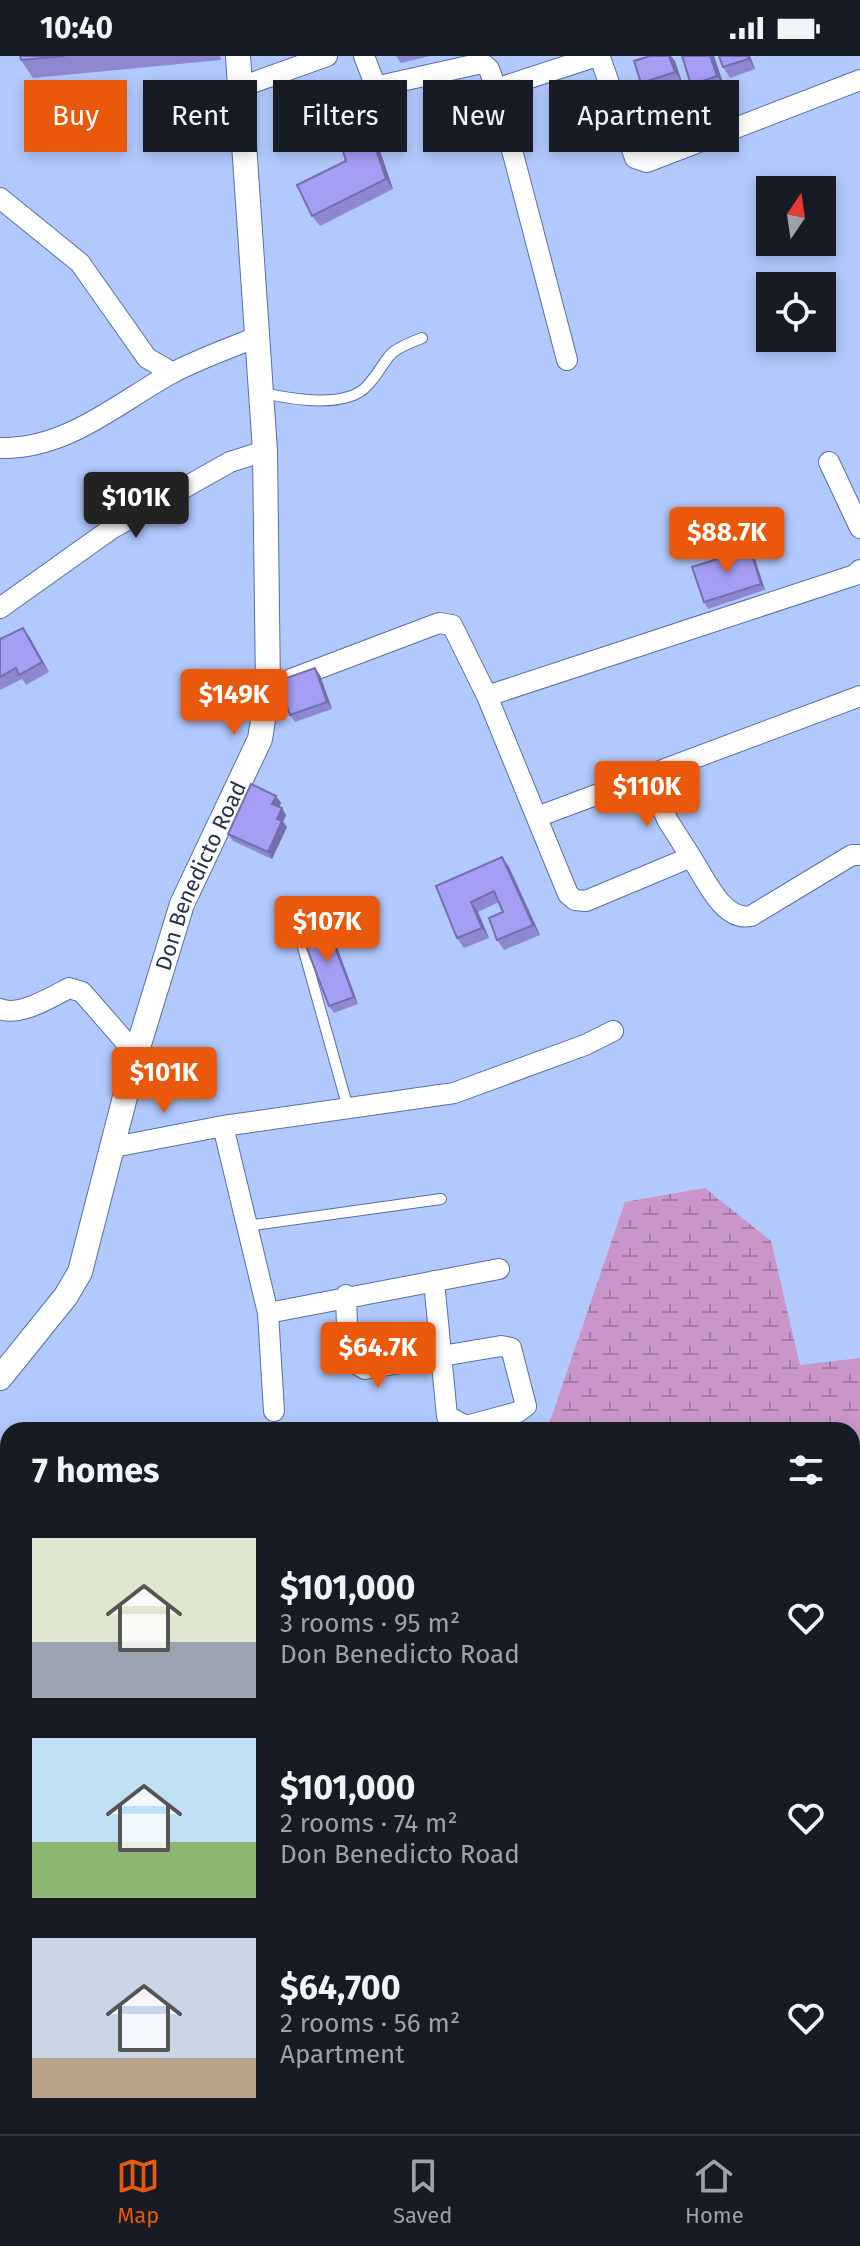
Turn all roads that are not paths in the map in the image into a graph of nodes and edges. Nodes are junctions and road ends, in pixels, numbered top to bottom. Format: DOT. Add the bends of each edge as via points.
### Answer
graph roads {
  1 [pos="238,56"];
  2 [pos="327,56"];
  3 [pos="364,56"];
  4 [pos="238,80"];
  5 [pos="493,80"];
  6 [pos="523,80"];
  7 [pos="860,80"];
  8 [pos="257,81"];
  9 [pos="243,152"];
  10 [pos="513,152"];
  11 [pos="0,198"];
  12 [pos="257,337"];
  13 [pos="422,338"];
  14 [pos="567,360"];
  15 [pos="173,373"];
  16 [pos="261,392"];
  17 [pos="0,448"];
  18 [pos="265,451"];
  19 [pos="829,462"];
  20 [pos="860,528"];
  21 [pos="860,570"];
  22 [pos="0,608"];
  23 [pos="268,688"];
  24 [pos="487,696"];
  25 [pos="860,696"];
  26 [pos="647,776"];
  27 [pos="537,817"];
  28 [pos="860,855"];
  29 [pos="691,857"];
  30 [pos="302,944"];
  31 [pos="0,1009"];
  32 [pos="613,1031"];
  33 [pos="136,1054"];
  34 [pos="348,1108"];
  35 [pos="223,1126"];
  36 [pos="114,1147"];
  37 [pos="441,1199"];
  38 [pos="247,1226"];
  39 [pos="499,1269"];
  40 [pos="434,1281"];
  41 [pos="346,1295"];
  42 [pos="268,1313"];
  43 [pos="443,1357"];
  44 [pos="0,1378"];
  45 [pos="274,1411"];
  46 [pos="453,1422"];
  47 [pos="481,1422"];
  1 -- 4 [label="street, Don Benedicto Road"];
  2 -- 8 [label="street"];
  3 -- 5 [label="street" via="379,86 482,63"];
  6 -- 7 [label="street" via="588,58 601,60 635,158 647,162"];
  9 -- 12 [label="street, Don Benedicto Road"];
  10 -- 14 [label="street"];
  11 -- 15 [label="street" via="80,263 147,358"];
  12 -- 15 [label="street"];
  12 -- 16 [label="street, Don Benedicto Road"];
  13 -- 16 [label="lane" via="391,350 367,386 353,396 306,398"];
  15 -- 17 [label="street" via="111,413 69,432 19,449"];
  16 -- 18 [label="street, Don Benedicto Road"];
  18 -- 22 [label="street" via="230,462 111,529"];
  18 -- 23 [label="street, Don Benedicto Road"];
  19 -- 20 [label="street"];
  21 -- 24 [label="street"];
  23 -- 24 [label="street" via="439,623 452,625"];
  23 -- 33 [label="street, Don Benedicto Road" via="260,739 182,904"];
  24 -- 27 [label="street"];
  25 -- 26 [label="street"];
  26 -- 27 [label="street"];
  26 -- 29 [label="street"];
  27 -- 29 [label="street" via="575,900 586,901"];
  28 -- 29 [label="street" via="741,918 729,912"];
  30 -- 34 [label="lane"];
  31 -- 33 [label="street" via="7,1012 69,988 82,992"];
  32 -- 34 [label="street" via="454,1093"];
  33 -- 36 [label="street, Don Benedicto Road"];
  34 -- 35 [label="street"];
  35 -- 36 [label="street"];
  35 -- 38 [label="street"];
  36 -- 44 [label="street, Don Benedicto Road" via="80,1272"];
  37 -- 38 [label="lane"];
  38 -- 42 [label="street"];
  39 -- 40 [label="street"];
  40 -- 41 [label="street"];
  40 -- 43 [label="street"];
  41 -- 42 [label="street"];
  41 -- 43 [label="street" via="348,1359 356,1367"];
  42 -- 45 [label="street"];
  43 -- 46 [label="street" via="447,1416"];
  43 -- 47 [label="street" via="511,1348 526,1406"];
}
